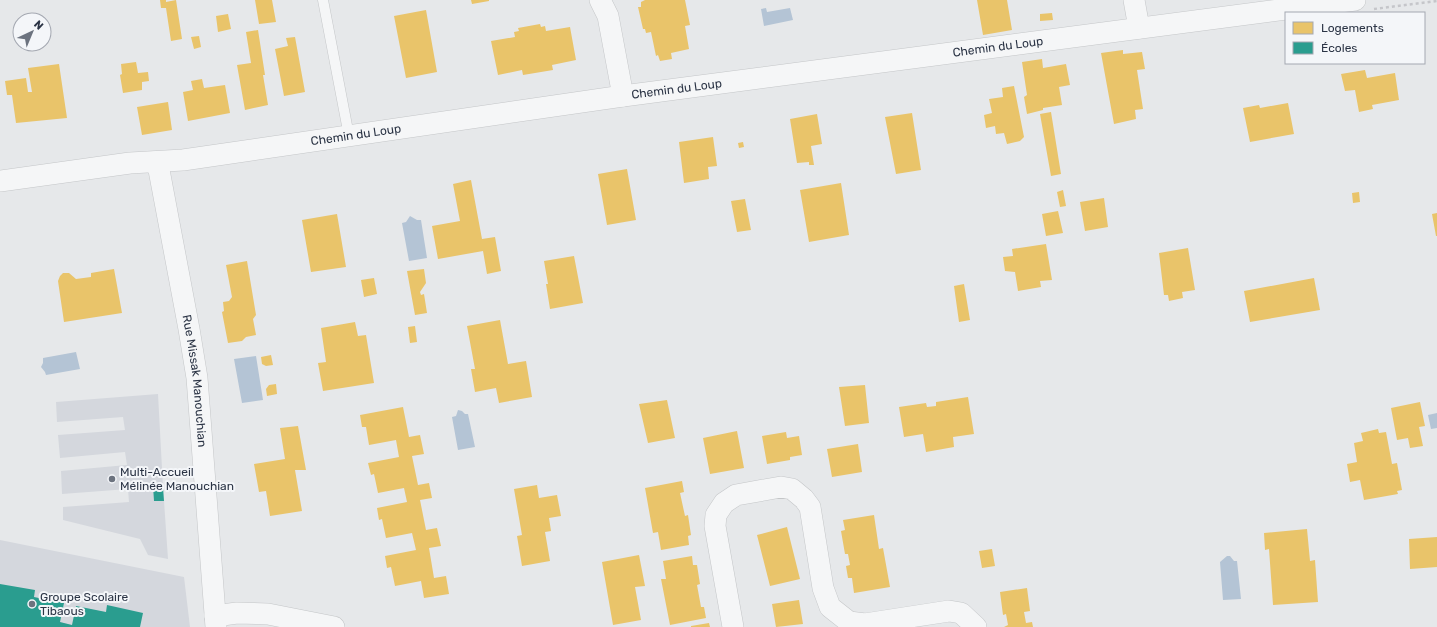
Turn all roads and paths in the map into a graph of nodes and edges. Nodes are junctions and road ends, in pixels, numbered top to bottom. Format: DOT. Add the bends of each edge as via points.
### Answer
graph roads {
  1 [pos="323,0"];
  2 [pos="600,0"];
  3 [pos="1134,0"];
  4 [pos="1437,1"];
  5 [pos="1362,5"];
  6 [pos="1294,12"];
  7 [pos="1285,13"];
  8 [pos="1139,28"];
  9 [pos="623,96"];
  10 [pos="349,136"];
  11 [pos="155,162"];
  12 [pos="0,181"];
  13 [pos="215,621"];
  14 [pos="334,627"];
  15 [pos="733,627"];
  16 [pos="976,627"];
  1 -- 10 [label="lane"];
  2 -- 9 [label="street" via="608,16"];
  3 -- 8 [label="street"];
  4 -- 5 [label="path"];
  5 -- 6 [label="street, Chemin du Loup"];
  7 -- 8 [label="street, Chemin du Loup"];
  8 -- 9 [label="street, Chemin du Loup"];
  9 -- 10 [label="street, Chemin du Loup"];
  10 -- 11 [label="street, Chemin du Loup"];
  11 -- 12 [label="street, Chemin du Loup" via="130,163"];
  11 -- 13 [label="street, Rue Missak Manouchian" via="159,170 190,329 197,378"];
  13 -- 14 [label="street" via="237,613 268,614"];
  15 -- 16 [label="street" via="715,526 716,515 724,503 736,495 781,487 792,489 810,507 823,588 830,607 849,622 865,624 949,611 961,613"];
}
